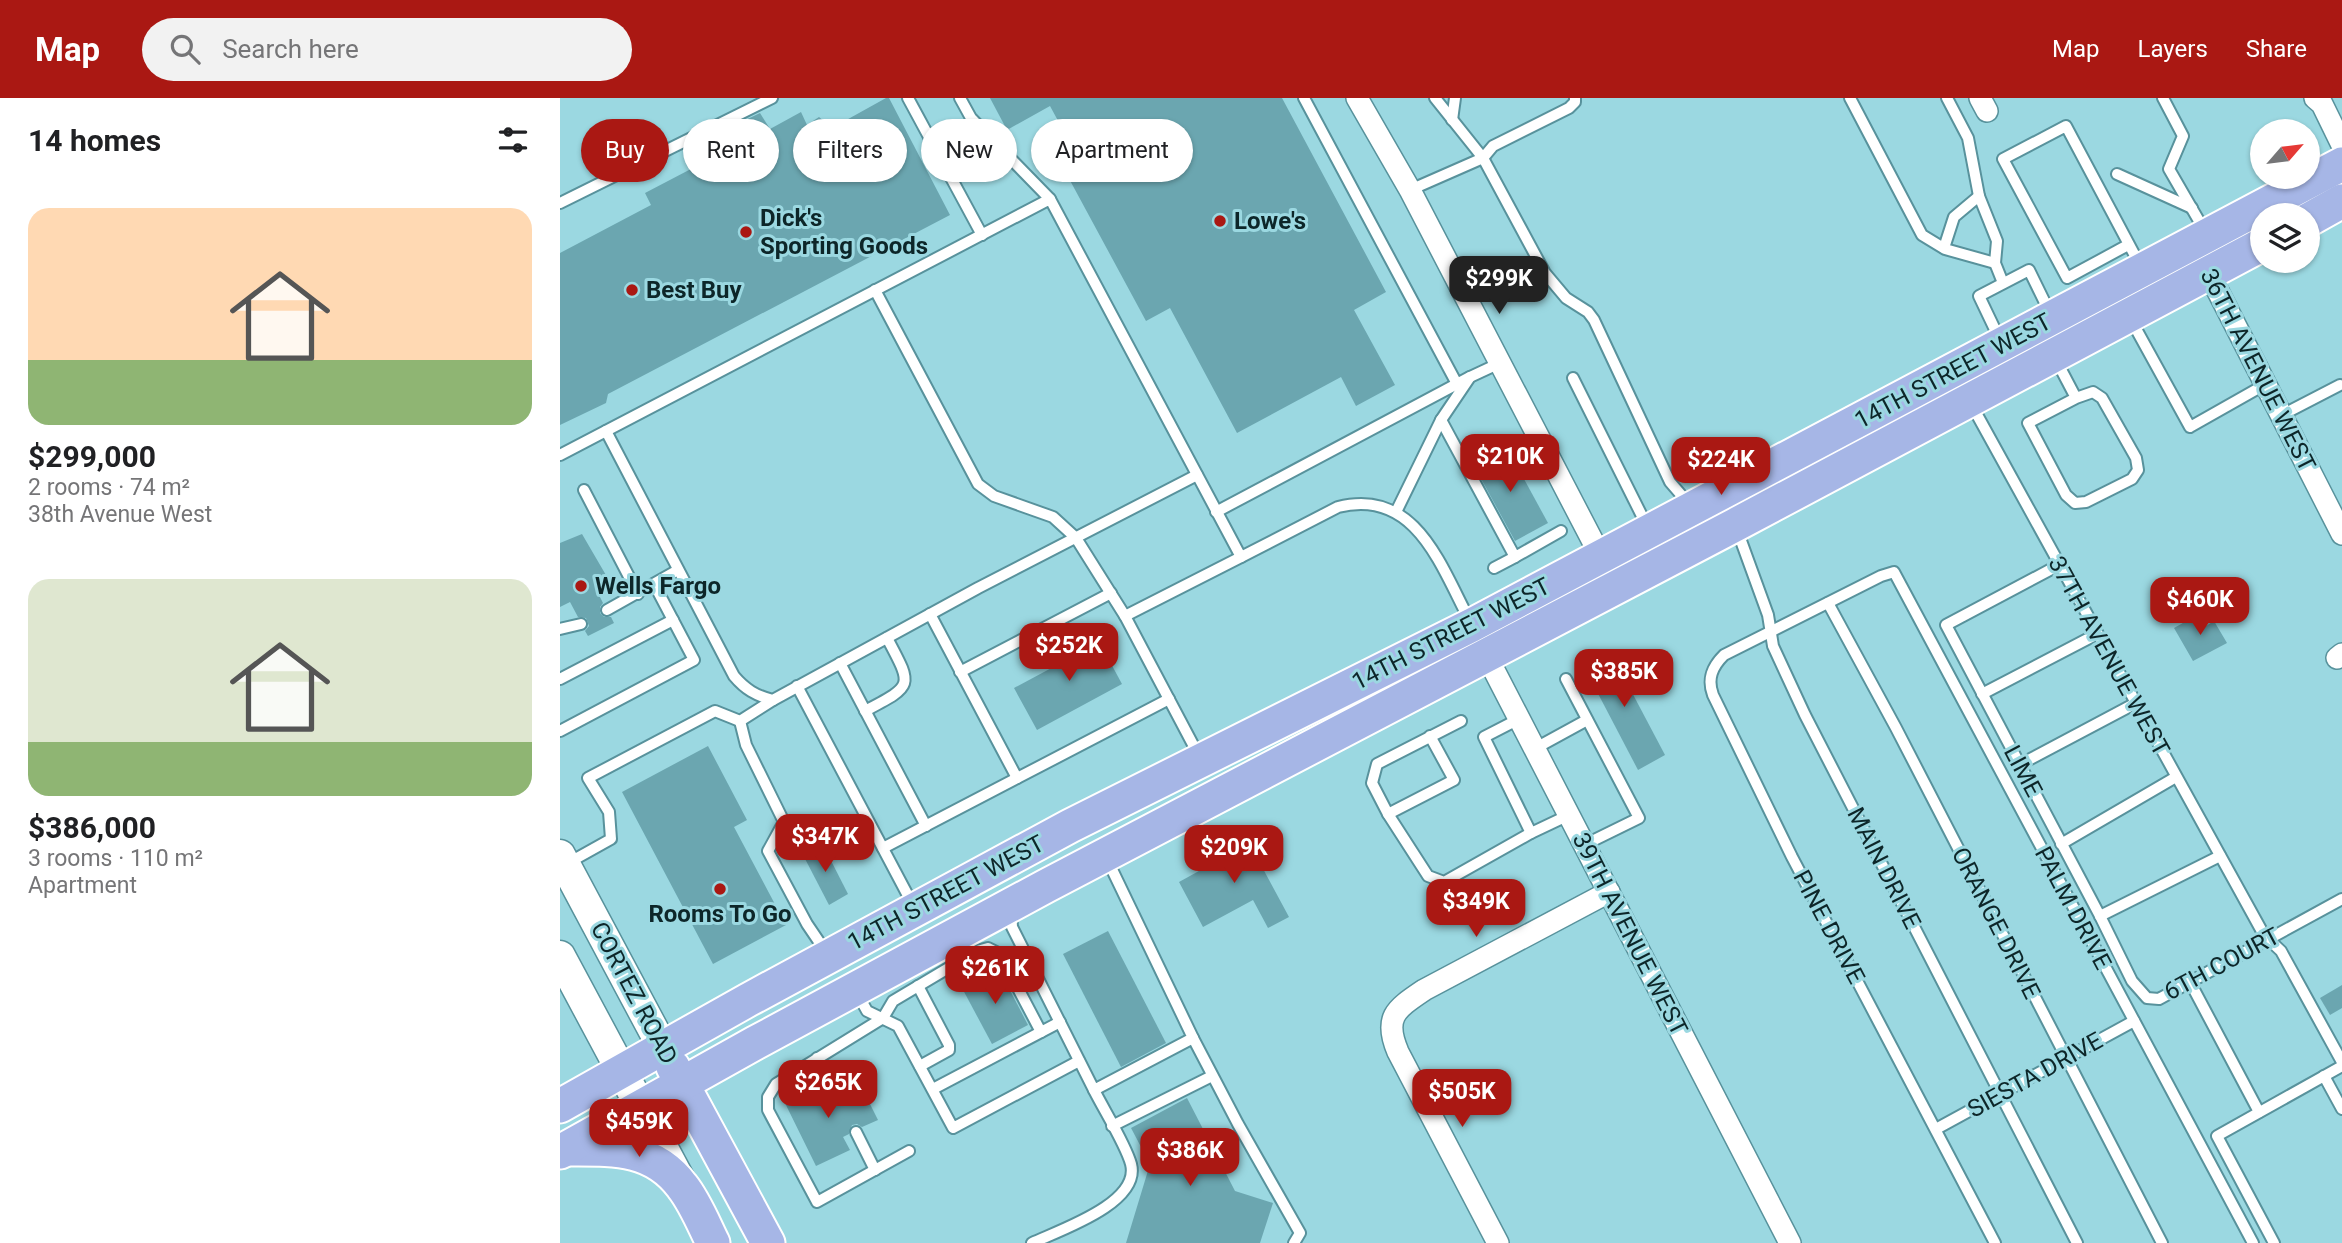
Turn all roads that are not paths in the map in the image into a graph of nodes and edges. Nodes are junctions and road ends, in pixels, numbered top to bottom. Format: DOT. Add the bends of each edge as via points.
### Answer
graph roads {
  1 [pos="772,98"];
  2 [pos="908,98"];
  3 [pos="961,98"];
  4 [pos="1304,98"];
  5 [pos="1357,98"];
  6 [pos="1435,98"];
  7 [pos="1455,98"];
  8 [pos="1575,98"];
  9 [pos="1850,98"];
  10 [pos="1947,98"];
  11 [pos="2163,98"];
  12 [pos="2320,100"];
  13 [pos="1452,120"];
  14 [pos="2342,145"];
  15 [pos="1483,158"];
  16 [pos="2084,159"];
  17 [pos="2342,164"];
  18 [pos="2098,165"];
  19 [pos="2117,174"];
  20 [pos="1410,190"];
  21 [pos="1979,196"];
  22 [pos="1050,200"];
  23 [pos="2342,201"];
  24 [pos="560,203"];
  25 [pos="2320,213"];
  26 [pos="2198,229"];
  27 [pos="982,235"];
  28 [pos="1944,248"];
  29 [pos="2250,251"];
  30 [pos="2135,258"];
  31 [pos="1994,264"];
  32 [pos="2209,273"];
  33 [pos="2003,283"];
  34 [pos="875,290"];
  35 [pos="2129,316"];
  36 [pos="2052,318"];
  37 [pos="2002,344"];
  38 [pos="2053,356"];
  39 [pos="1500,363"];
  40 [pos="1954,371"];
  41 [pos="1470,377"];
  42 [pos="1573,378"];
  43 [pos="1457,384"];
  44 [pos="2266,384"];
  45 [pos="2340,385"];
  46 [pos="2076,398"];
  47 [pos="1969,401"];
  48 [pos="2282,415"];
  49 [pos="1441,421"];
  50 [pos="606,431"];
  51 [pos="560,455"];
  52 [pos="1197,475"];
  53 [pos="584,491"];
  54 [pos="1692,508"];
  55 [pos="1216,512"];
  56 [pos="1396,512"];
  57 [pos="1735,524"];
  58 [pos="1560,531"];
  59 [pos="1649,531"];
  60 [pos="2342,534"];
  61 [pos="1076,538"];
  62 [pos="1601,556"];
  63 [pos="1241,557"];
  64 [pos="1515,557"];
  65 [pos="2059,565"];
  66 [pos="1494,568"];
  67 [pos="678,570"];
  68 [pos="1894,572"];
  69 [pos="654,584"];
  70 [pos="1111,593"];
  71 [pos="638,594"];
  72 [pos="1828,603"];
  73 [pos="607,610"];
  74 [pos="930,614"];
  75 [pos="1125,617"];
  76 [pos="673,620"];
  77 [pos="581,624"];
  78 [pos="1472,625"];
  79 [pos="560,629"];
  80 [pos="1772,632"];
  81 [pos="2097,634"];
  82 [pos="887,638"];
  83 [pos="1486,655"];
  84 [pos="840,663"];
  85 [pos="960,672"];
  86 [pos="1566,678"];
  87 [pos="560,679"];
  88 [pos="797,686"];
  89 [pos="1982,694"];
  90 [pos="773,699"];
  91 [pos="1169,699"];
  92 [pos="2136,703"];
  93 [pos="865,711"];
  94 [pos="1519,719"];
  95 [pos="1587,720"];
  96 [pos="740,721"];
  97 [pos="1461,721"];
  98 [pos="560,732"];
  99 [pos="1430,736"];
  100 [pos="1534,749"];
  101 [pos="1202,761"];
  102 [pos="2019,765"];
  103 [pos="2176,776"];
  104 [pos="1017,778"];
  105 [pos="1154,786"];
  106 [pos="1388,814"];
  107 [pos="1569,815"];
  108 [pos="926,826"];
  109 [pos="1531,833"];
  110 [pos="1584,845"];
  111 [pos="2061,845"];
  112 [pos="883,848"];
  113 [pos="1105,855"];
  114 [pos="2220,856"];
  115 [pos="563,860"];
  116 [pos="1609,892"];
  117 [pos="2342,899"];
  118 [pos="1011,906"];
  119 [pos="916,909"];
  120 [pos="2100,916"];
  121 [pos="2269,939"];
  122 [pos="560,956"];
  123 [pos="829,956"];
  124 [pos="2190,982"];
  125 [pos="918,986"];
  126 [pos="855,989"];
  127 [pos="883,1018"];
  128 [pos="2134,1021"];
  129 [pos="1060,1022"];
  130 [pos="1041,1032"];
  131 [pos="1193,1038"];
  132 [pos="663,1048"];
  133 [pos="817,1058"];
  134 [pos="2065,1058"];
  135 [pos="1079,1060"];
  136 [pos="2342,1064"];
  137 [pos="920,1066"];
  138 [pos="621,1072"];
  139 [pos="1212,1076"];
  140 [pos="2324,1076"];
  141 [pos="682,1085"];
  142 [pos="933,1089"];
  143 [pos="1094,1090"];
  144 [pos="2002,1094"];
  145 [pos="838,1098"];
  146 [pos="560,1106"];
  147 [pos="641,1108"];
  148 [pos="2342,1109"];
  149 [pos="2259,1112"];
  150 [pos="1112,1126"];
  151 [pos="1936,1129"];
  152 [pos="856,1132"];
  153 [pos="563,1150"];
  154 [pos="909,1151"];
  155 [pos="875,1170"];
  156 [pos="682,1186"];
  157 [pos="713,1243"];
  158 [pos="768,1243"];
  159 [pos="1032,1243"];
  160 [pos="1294,1243"];
  161 [pos="1498,1243"];
  162 [pos="1790,1243"];
  163 [pos="1995,1243"];
  164 [pos="2077,1243"];
  165 [pos="2162,1243"];
  166 [pos="2253,1243"];
  167 [pos="2274,1243"];
  1 -- 24 [label="lane"];
  2 -- 27 [label="lane"];
  3 -- 22 [label="lane" via="971,118"];
  4 -- 43 [label="lane"];
  5 -- 20 [label="street"];
  6 -- 13 [label="lane"];
  7 -- 13 [label="lane"];
  8 -- 15 [label="lane" via="1569,108 1493,146"];
  9 -- 28 [label="lane" via="1922,234"];
  10 -- 21 [label="lane" via="1968,138"];
  11 -- 26 [label="lane" via="2183,136 2169,169"];
  12 -- 14 [label="street"];
  13 -- 15 [label="lane"];
  15 -- 20 [label="lane"];
  15 -- 54 [label="lane" via="1545,273 1566,298 1594,320 1670,482"];
  16 -- 18 [label="lane"];
  16 -- 30 [label="lane"];
  16 -- 30 [label="lane" via="2066,126 2003,159 2067,278"];
  17 -- 26 [label="main road, 14TH STREET WEST"];
  19 -- 26 [label="lane"];
  20 -- 39 [label="street"];
  21 -- 28 [label="lane" via="1954,216"];
  21 -- 31 [label="lane" via="1997,241"];
  22 -- 27 [label="lane"];
  22 -- 52 [label="lane"];
  23 -- 25 [label="main road"];
  26 -- 30 [label="main road, 14TH STREET WEST"];
  26 -- 32 [label="street, 36TH AVENUE WEST"];
  27 -- 34 [label="lane"];
  28 -- 31 [label="lane"];
  29 -- 32 [label="main road, 14TH STREET WEST"];
  30 -- 36 [label="main road, 14TH STREET WEST"];
  31 -- 33 [label="lane"];
  32 -- 35 [label="main road, 14TH STREET WEST"];
  32 -- 44 [label="street, 36TH AVENUE WEST"];
  33 -- 36 [label="lane" via="2029,270"];
  33 -- 37 [label="lane" via="1979,296"];
  34 -- 50 [label="lane"];
  34 -- 61 [label="lane" via="978,484 994,496 1054,517"];
  35 -- 38 [label="main road, 14TH STREET WEST"];
  35 -- 44 [label="lane" via="2190,427"];
  36 -- 37 [label="main road, 14TH STREET WEST"];
  37 -- 40 [label="main road, 14TH STREET WEST"];
  38 -- 46 [label="lane"];
  38 -- 47 [label="main road, 14TH STREET WEST"];
  39 -- 41 [label="lane"];
  39 -- 62 [label="street"];
  40 -- 47 [label="lane, 37TH AVENUE WEST"];
  40 -- 54 [label="main road, 14TH STREET WEST"];
  41 -- 43 [label="lane"];
  41 -- 49 [label="lane"];
  42 -- 59 [label="lane"];
  43 -- 55 [label="lane"];
  44 -- 48 [label="street, 36TH AVENUE WEST"];
  45 -- 48 [label="lane"];
  46 -- 46 [label="lane" via="2028,423 2075,503 2133,479 2138,470 2136,458 2102,398 2093,392"];
  47 -- 57 [label="main road, 14TH STREET WEST"];
  47 -- 65 [label="lane, 37TH AVENUE WEST"];
  48 -- 60 [label="street, 36TH AVENUE WEST"];
  49 -- 56 [label="lane"];
  49 -- 64 [label="lane"];
  50 -- 51 [label="lane"];
  50 -- 67 [label="lane"];
  52 -- 55 [label="lane"];
  52 -- 61 [label="lane"];
  53 -- 71 [label="lane"];
  54 -- 57 [label="street"];
  54 -- 59 [label="main road, 14TH STREET WEST"];
  55 -- 63 [label="lane"];
  56 -- 63 [label="lane" via="1376,505 1338,507"];
  56 -- 78 [label="lane" via="1426,538"];
  57 -- 80 [label="lane, MAIN DRIVE"];
  57 -- 83 [label="main road, 14TH STREET WEST"];
  58 -- 64 [label="lane"];
  59 -- 62 [label="main road, 14TH STREET WEST"];
  61 -- 70 [label="lane"];
  61 -- 74 [label="lane"];
  62 -- 78 [label="main road, 14TH STREET WEST"];
  63 -- 75 [label="lane"];
  64 -- 66 [label="lane"];
  65 -- 81 [label="lane, 37TH AVENUE WEST"];
  65 -- 89 [label="lane, LIME" via="1946,625"];
  67 -- 69 [label="lane"];
  67 -- 90 [label="lane" via="734,676 759,697"];
  68 -- 72 [label="lane, PINE DRIVE"];
  68 -- 128 [label="lane, PALM DRIVE"];
  69 -- 71 [label="lane"];
  69 -- 76 [label="lane"];
  70 -- 75 [label="lane"];
  70 -- 85 [label="lane"];
  71 -- 73 [label="lane"];
  72 -- 80 [label="lane, PINE DRIVE"];
  72 -- 134 [label="lane, ORANGE DRIVE"];
  74 -- 82 [label="lane"];
  74 -- 85 [label="lane"];
  75 -- 91 [label="lane"];
  76 -- 87 [label="lane"];
  76 -- 98 [label="lane" via="694,660"];
  77 -- 79 [label="lane"];
  78 -- 83 [label="street, 39TH AVENUE WEST"];
  78 -- 101 [label="main road, 14TH STREET WEST"];
  80 -- 144 [label="lane, MAIN DRIVE" via="1773,646 1805,715"];
  80 -- 151 [label="lane, PINE DRIVE" via="1724,655 1712,671 1711,689 1792,857"];
  81 -- 89 [label="lane"];
  81 -- 92 [label="lane, 37TH AVENUE WEST"];
  82 -- 84 [label="lane"];
  82 -- 93 [label="lane" via="904,671 905,686"];
  83 -- 94 [label="street, 39TH AVENUE WEST"];
  83 -- 113 [label="main road, 14TH STREET WEST"];
  84 -- 88 [label="lane"];
  84 -- 93 [label="lane"];
  85 -- 104 [label="lane"];
  86 -- 95 [label="lane"];
  88 -- 90 [label="lane"];
  88 -- 112 [label="lane"];
  89 -- 102 [label="lane, LIME"];
  90 -- 96 [label="lane"];
  91 -- 101 [label="lane"];
  91 -- 104 [label="lane"];
  92 -- 102 [label="lane"];
  92 -- 103 [label="lane, 37TH AVENUE WEST"];
  93 -- 108 [label="lane"];
  94 -- 100 [label="street, 39TH AVENUE WEST"];
  94 -- 109 [label="lane" via="1484,737"];
  95 -- 100 [label="lane"];
  95 -- 110 [label="lane" via="1639,818"];
  96 -- 115 [label="lane" via="715,711 588,778 608,812 611,839"];
  96 -- 123 [label="lane" via="746,745 784,822 768,851"];
  97 -- 99 [label="lane"];
  99 -- 106 [label="lane" via="1377,764 1372,783"];
  99 -- 106 [label="lane" via="1454,780"];
  100 -- 107 [label="street, 39TH AVENUE WEST"];
  101 -- 105 [label="main road, 14TH STREET WEST"];
  102 -- 111 [label="lane, LIME"];
  103 -- 111 [label="lane"];
  103 -- 114 [label="lane, 37TH AVENUE WEST"];
  104 -- 108 [label="lane"];
  105 -- 118 [label="main road" via="1019,875"];
  105 -- 119 [label="main road, 14TH STREET WEST"];
  106 -- 109 [label="lane" via="1428,876 1444,882"];
  107 -- 109 [label="lane"];
  107 -- 110 [label="street, 39TH AVENUE WEST"];
  108 -- 112 [label="lane"];
  110 -- 116 [label="street, 39TH AVENUE WEST"];
  111 -- 120 [label="lane, LIME"];
  112 -- 119 [label="lane"];
  113 -- 118 [label="main road, 14TH STREET WEST"];
  113 -- 131 [label="lane"];
  114 -- 120 [label="lane"];
  114 -- 121 [label="lane, 37TH AVENUE WEST"];
  115 -- 132 [label="main road, CORTEZ ROAD"];
  116 -- 161 [label="street" via="1424,990 1396,1011 1391,1026 1398,1052"];
  116 -- 162 [label="street, 39TH AVENUE WEST"];
  117 -- 121 [label="lane, 6TH COURT"];
  118 -- 126 [label="main road, 14TH STREET WEST"];
  118 -- 129 [label="lane" via="1012,927"];
  119 -- 123 [label="main road, 14TH STREET WEST"];
  120 -- 124 [label="lane, 6TH COURT" via="2132,981 2147,998 2159,999"];
  121 -- 124 [label="lane, 6TH COURT"];
  121 -- 136 [label="lane, 37TH AVENUE WEST" via="2281,951"];
  122 -- 138 [label="main road, CORTEZ ROAD"];
  123 -- 132 [label="main road, 14TH STREET WEST"];
  124 -- 149 [label="lane"];
  125 -- 127 [label="lane" via="893,1001"];
  125 -- 130 [label="lane" via="988,948 1000,954"];
  125 -- 137 [label="lane" via="949,1045 949,1050"];
  126 -- 127 [label="lane" via="867,1011"];
  126 -- 141 [label="main road, 14TH STREET WEST"];
  127 -- 133 [label="lane"];
  127 -- 137 [label="lane" via="898,1026"];
  128 -- 134 [label="lane, SIESTA DRIVE"];
  128 -- 166 [label="lane, PALM DRIVE"];
  129 -- 130 [label="lane"];
  129 -- 135 [label="lane"];
  130 -- 142 [label="lane"];
  131 -- 139 [label="lane"];
  131 -- 143 [label="lane"];
  132 -- 138 [label="main road, 14TH STREET WEST"];
  132 -- 141 [label="main road, CORTEZ ROAD"];
  133 -- 145 [label="lane"];
  133 -- 155 [label="lane" via="776,1084 768,1097 768,1110 817,1202"];
  134 -- 144 [label="lane, SIESTA DRIVE"];
  134 -- 165 [label="lane, ORANGE DRIVE"];
  135 -- 142 [label="lane" via="953,1128"];
  135 -- 143 [label="lane"];
  136 -- 140 [label="lane"];
  137 -- 142 [label="lane"];
  138 -- 146 [label="main road, 14TH STREET WEST"];
  138 -- 147 [label="main road, CORTEZ ROAD"];
  139 -- 150 [label="lane"];
  139 -- 160 [label="lane" via="1300,1233"];
  140 -- 148 [label="lane"];
  140 -- 149 [label="lane"];
  141 -- 147 [label="main road, 14TH STREET WEST"];
  141 -- 158 [label="main road, CORTEZ ROAD"];
  143 -- 150 [label="lane"];
  144 -- 151 [label="lane, SIESTA DRIVE"];
  144 -- 164 [label="lane, MAIN DRIVE"];
  147 -- 153 [label="main road, 14TH STREET WEST"];
  147 -- 156 [label="main road, CORTEZ ROAD"];
  149 -- 167 [label="lane" via="2217,1136"];
  150 -- 159 [label="lane" via="1131,1163 1126,1190 1112,1203"];
  151 -- 163 [label="lane, PINE DRIVE"];
  152 -- 155 [label="lane"];
  153 -- 156 [label="main road" via="638,1153"];
  154 -- 155 [label="lane"];
  156 -- 157 [label="main road, CORTEZ ROAD"];
}
